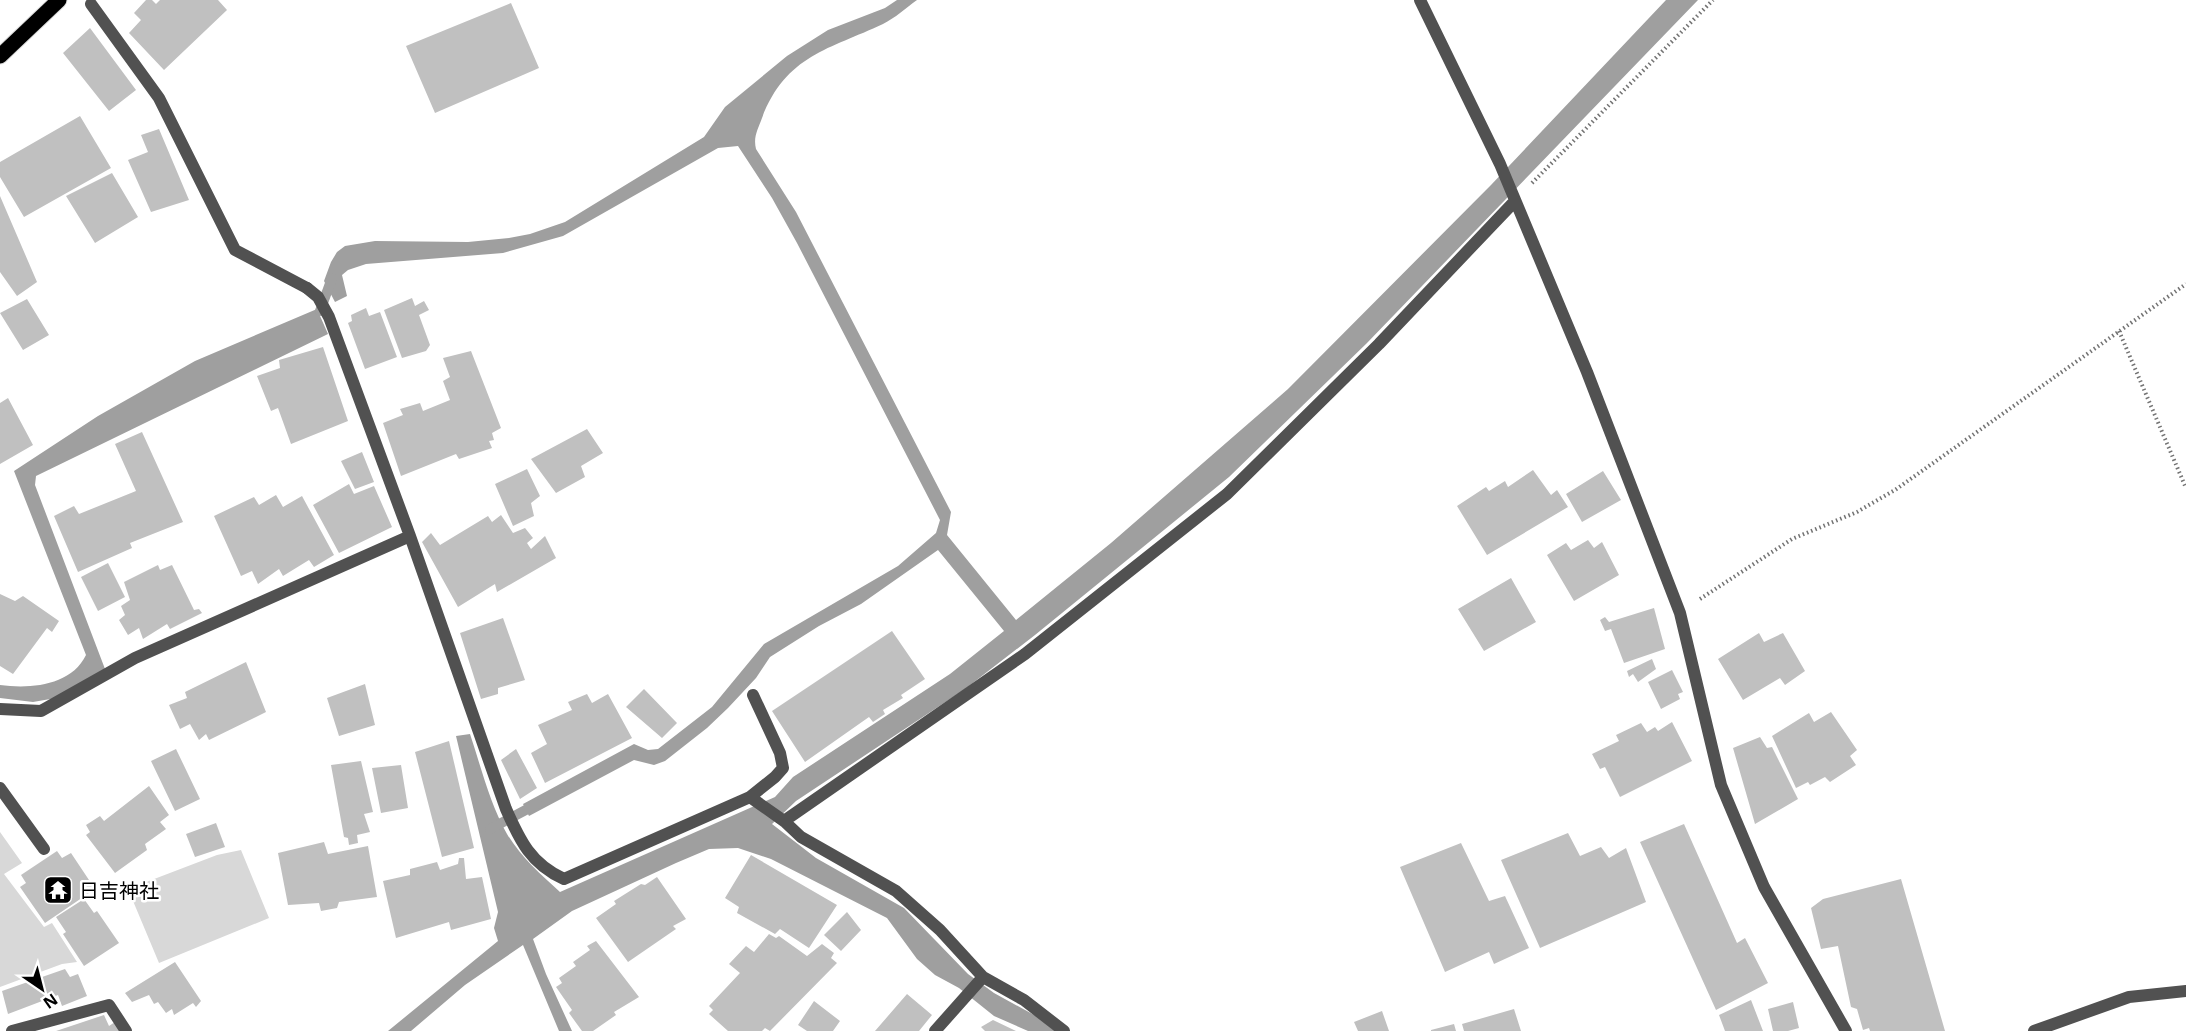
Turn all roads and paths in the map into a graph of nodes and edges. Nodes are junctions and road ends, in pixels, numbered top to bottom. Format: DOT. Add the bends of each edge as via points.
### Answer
graph roads {
  1 [pos="59,0"];
  2 [pos="1420,0"];
  3 [pos="1713,0"];
  4 [pos="91,4"];
  5 [pos="0,56"];
  6 [pos="1514,199"];
  7 [pos="2186,284"];
  8 [pos="2119,331"];
  9 [pos="2186,488"];
  10 [pos="410,536"];
  11 [pos="1680,613"];
  12 [pos="753,695"];
  13 [pos="0,709"];
  14 [pos="0,788"];
  15 [pos="751,798"];
  16 [pos="784,821"];
  17 [pos="44,849"];
  18 [pos="984,977"];
  19 [pos="2186,991"];
  20 [pos="12,1031"];
  21 [pos="126,1031"];
  22 [pos="935,1031"];
  23 [pos="1065,1031"];
  24 [pos="1846,1031"];
  25 [pos="2034,1031"];
  1 -- 5 [label="main road"];
  2 -- 6 [label="street"];
  3 -- 6 [label="path"];
  4 -- 10 [label="street" via="159,98 235,250 318,297"];
  6 -- 11 [label="street" via="1587,372"];
  6 -- 16 [label="street" via="1379,344 1227,494 1025,654"];
  7 -- 8 [label="path"];
  8 -- 9 [label="path"];
  8 -- 11 [label="path" via="1895,490 1857,512 1792,539"];
  10 -- 13 [label="street" via="135,658 41,711"];
  10 -- 15 [label="street" via="506,809 523,846 547,871 564,879"];
  11 -- 24 [label="street" via="1721,785 1764,887"];
  12 -- 15 [label="street" via="783,768"];
  14 -- 17 [label="street"];
  15 -- 16 [label="street"];
  16 -- 18 [label="street" via="801,837 896,891"];
  18 -- 22 [label="street"];
  18 -- 23 [label="street" via="1024,1000"];
  19 -- 25 [label="street" via="2129,997"];
  20 -- 21 [label="street" via="109,1005"];
}
